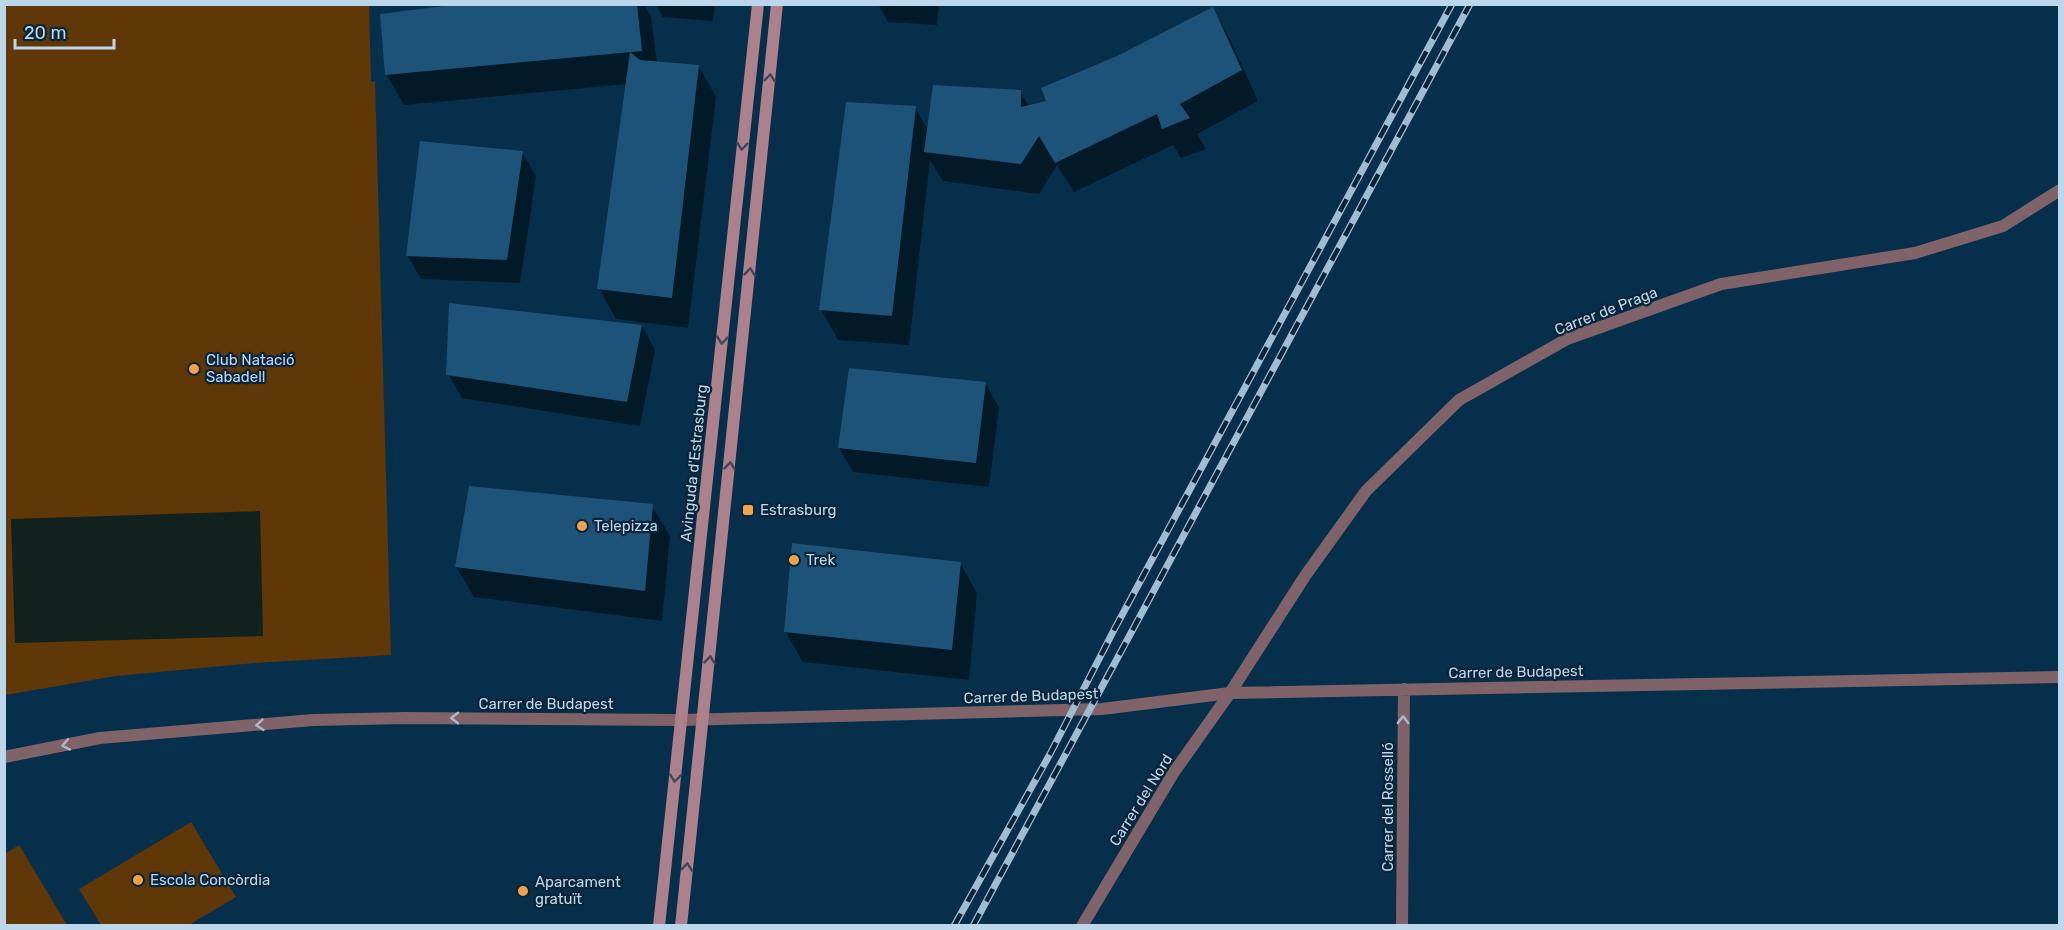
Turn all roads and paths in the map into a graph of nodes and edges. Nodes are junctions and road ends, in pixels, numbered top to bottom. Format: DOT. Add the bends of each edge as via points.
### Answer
graph roads {
  1 [pos="758,4"];
  2 [pos="777,4"];
  3 [pos="2060,190"];
  4 [pos="2060,677"];
  5 [pos="1404,689"];
  6 [pos="1230,693"];
  7 [pos="703,718"];
  8 [pos="681,720"];
  9 [pos="4,757"];
  10 [pos="658,926"];
  11 [pos="681,926"];
  12 [pos="1082,926"];
  13 [pos="1402,926"];
  1 -- 8 [label="main road, Avinguda d'Estrasburg, one-way"];
  7 -- 2 [label="main road, one-way"];
  3 -- 6 [label="street, Carrer de Praga" via="2003,226 1915,253 1721,284 1567,339 1459,400 1366,491 1305,576"];
  4 -- 5 [label="street, Carrer de Budapest"];
  5 -- 6 [label="street, Carrer de Budapest"];
  13 -- 5 [label="street, Carrer del Rosselló, one-way"];
  6 -- 7 [label="street, Carrer de Budapest" via="1102,709"];
  6 -- 12 [label="street, Carrer del Nord" via="1174,772"];
  7 -- 8 [label="street, Carrer de Budapest"];
  11 -- 7 [label="main road, one-way"];
  8 -- 9 [label="street, Carrer de Budapest, one-way" via="313,720 100,738"];
  8 -- 10 [label="main road, Avinguda d'Estrasburg, one-way"];
}
